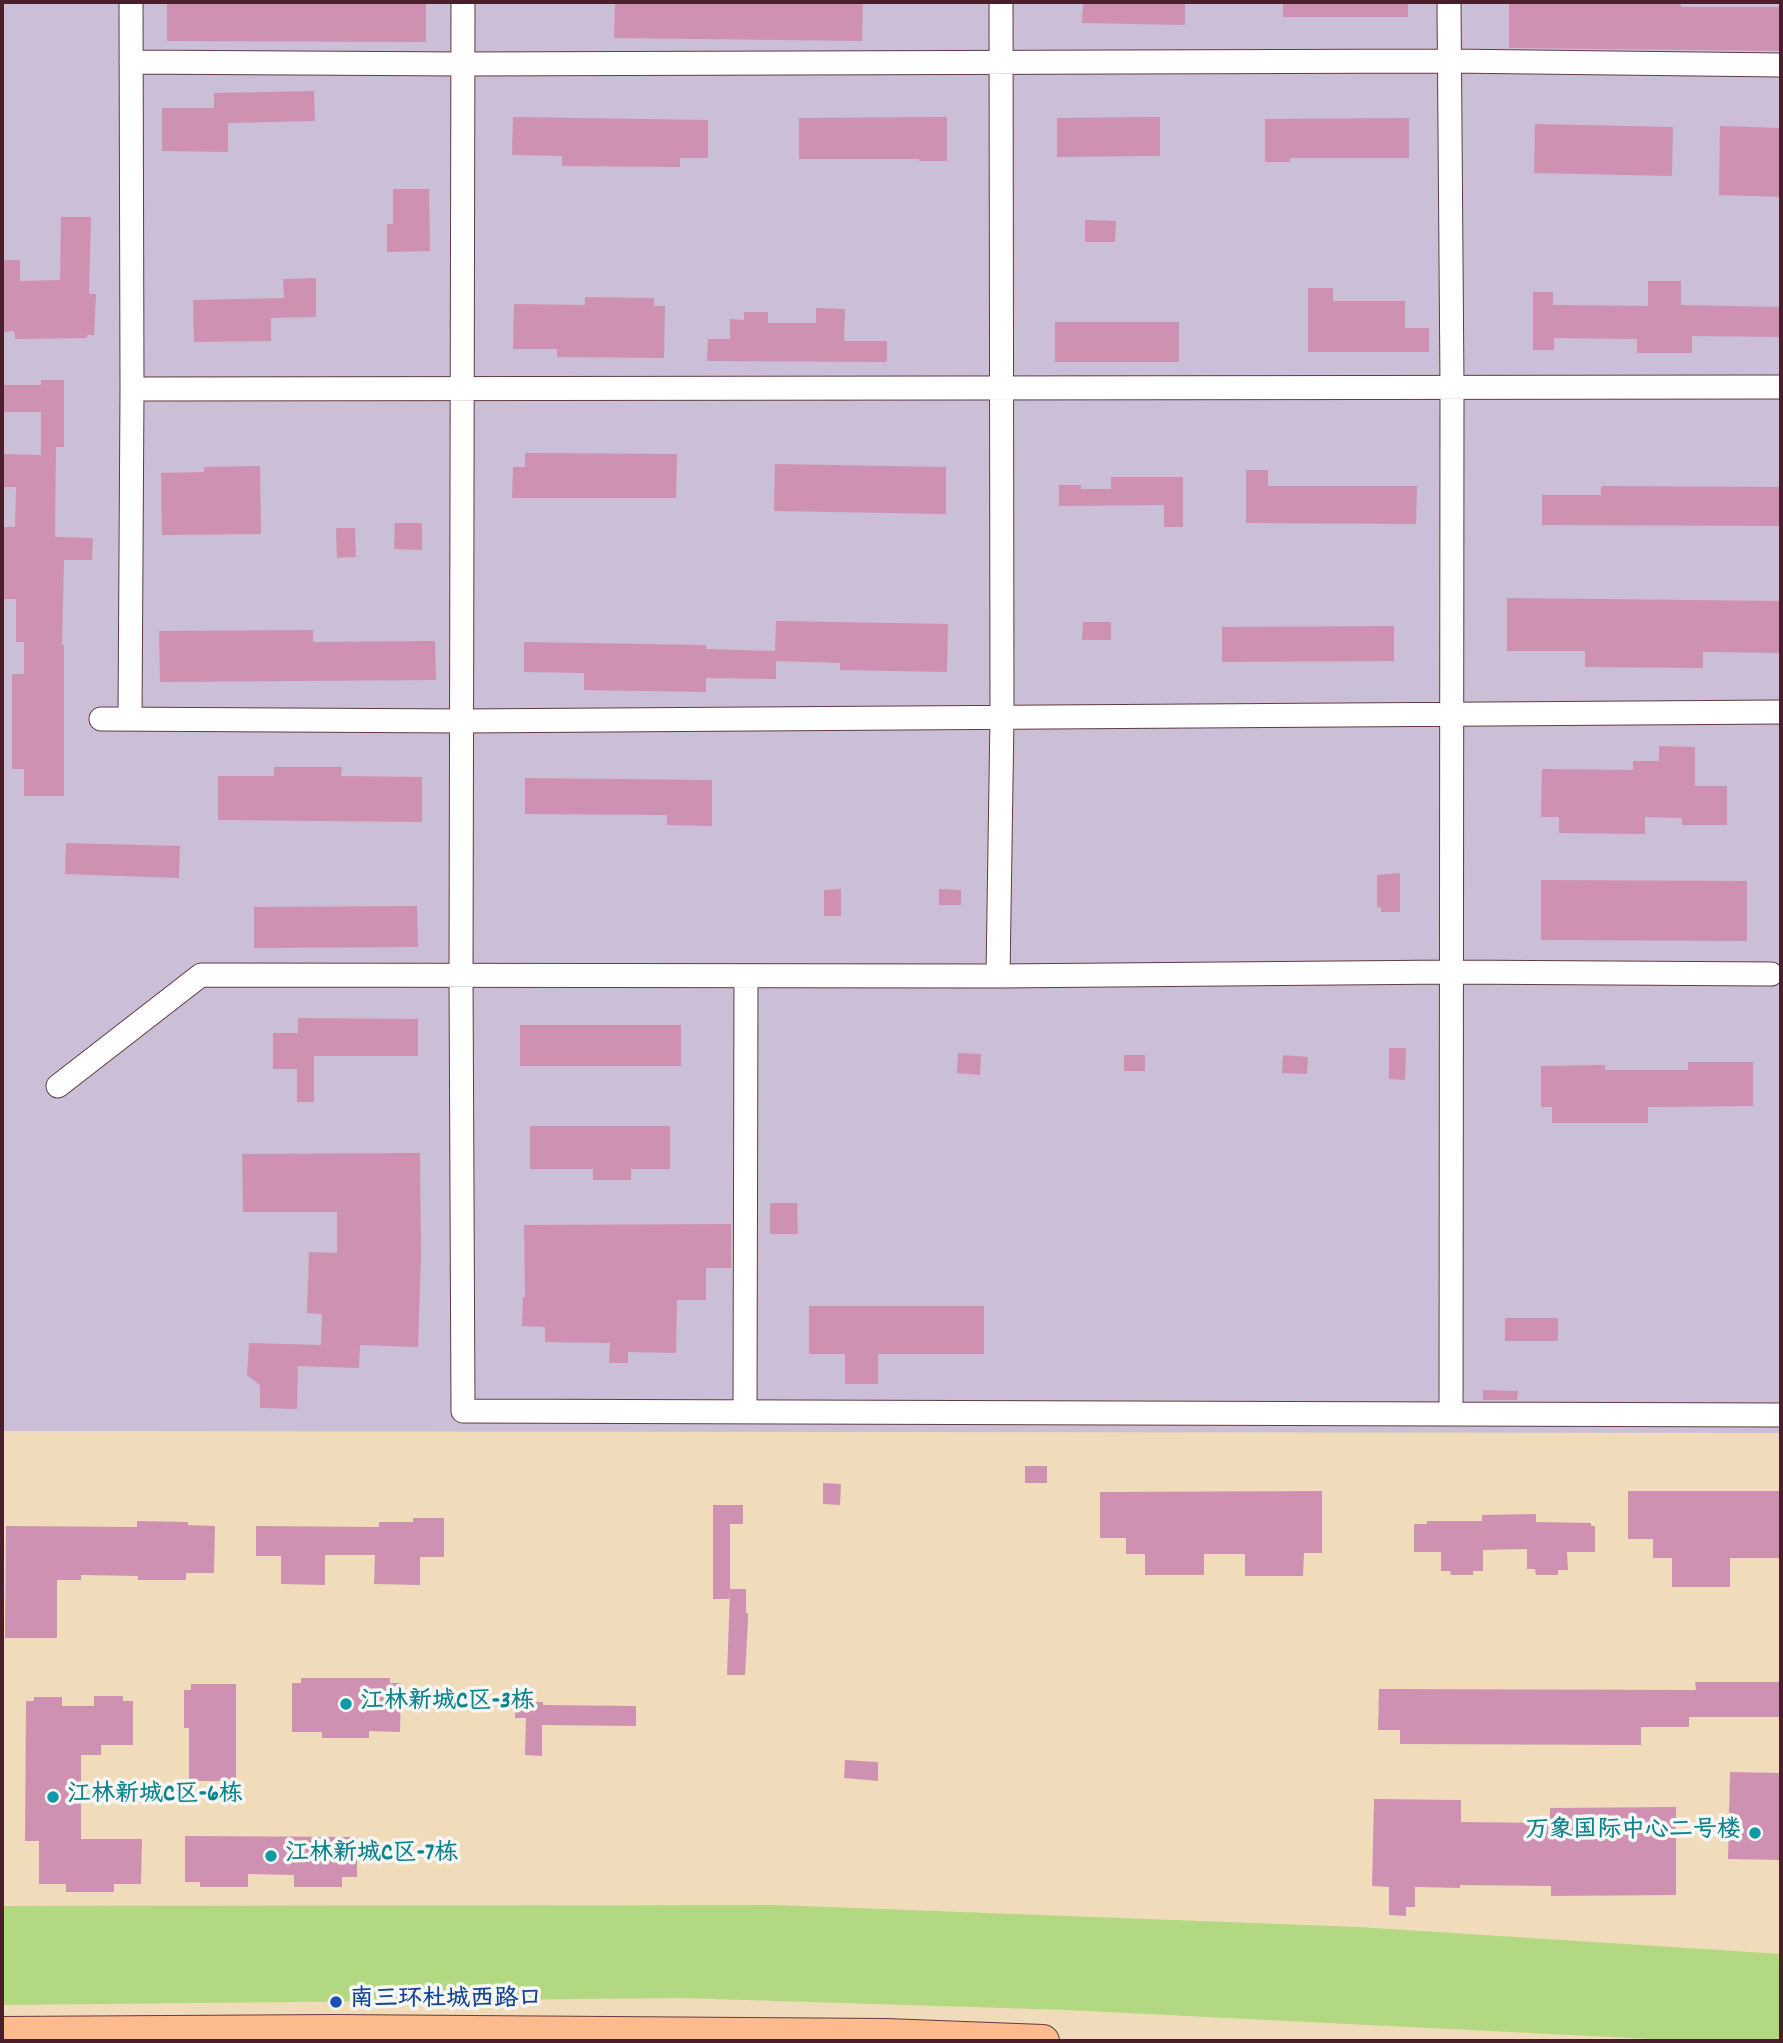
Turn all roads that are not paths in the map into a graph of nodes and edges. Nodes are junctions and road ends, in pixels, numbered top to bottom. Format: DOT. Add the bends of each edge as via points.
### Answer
graph roads {
  1 [pos="131,2"];
  2 [pos="463,2"];
  3 [pos="1001,2"];
  4 [pos="1449,2"];
  5 [pos="1449,61"];
  6 [pos="131,62"];
  7 [pos="1001,62"];
  8 [pos="463,64"];
  9 [pos="1781,65"];
  10 [pos="1452,387"];
  11 [pos="1781,387"];
  12 [pos="1001,388"];
  13 [pos="132,389"];
  14 [pos="463,389"];
  15 [pos="1781,712"];
  16 [pos="1453,716"];
  17 [pos="1002,717"];
  18 [pos="101,719"];
  19 [pos="130,719"];
  20 [pos="462,721"];
  21 [pos="1451,972"];
  22 [pos="1770,974"];
  23 [pos="461,976"];
  24 [pos="746,976"];
  25 [pos="998,976"];
  26 [pos="58,1086"];
  27 [pos="745,1412"];
  28 [pos="1451,1414"];
  29 [pos="1781,1415"];
  30 [pos="2,2033"];
  31 [pos="886,2038"];
  32 [pos="1043,2041"];
  1 -- 6 [label="street"];
  2 -- 8 [label="street"];
  3 -- 7 [label="street"];
  4 -- 5 [label="street"];
  5 -- 7 [label="street"];
  5 -- 9 [label="street"];
  5 -- 10 [label="street"];
  6 -- 8 [label="street"];
  6 -- 13 [label="street"];
  7 -- 8 [label="street"];
  7 -- 12 [label="street"];
  8 -- 14 [label="street"];
  10 -- 11 [label="street"];
  10 -- 12 [label="street"];
  10 -- 16 [label="street"];
  12 -- 14 [label="street"];
  12 -- 17 [label="street"];
  13 -- 14 [label="street"];
  13 -- 19 [label="street"];
  14 -- 20 [label="street"];
  15 -- 16 [label="street"];
  16 -- 17 [label="street"];
  16 -- 21 [label="street"];
  17 -- 20 [label="street"];
  17 -- 25 [label="street"];
  18 -- 19 [label="street"];
  19 -- 20 [label="street"];
  20 -- 23 [label="street"];
  21 -- 22 [label="street"];
  21 -- 25 [label="street"];
  21 -- 28 [label="street"];
  23 -- 24 [label="street"];
  23 -- 26 [label="street" via="201,975"];
  23 -- 27 [label="street" via="463,1411"];
  24 -- 25 [label="street"];
  24 -- 27 [label="street"];
  27 -- 28 [label="street"];
  28 -- 29 [label="street"];
  30 -- 31 [label="highway" via="334,2031"];
  31 -- 32 [label="highway"];
}
